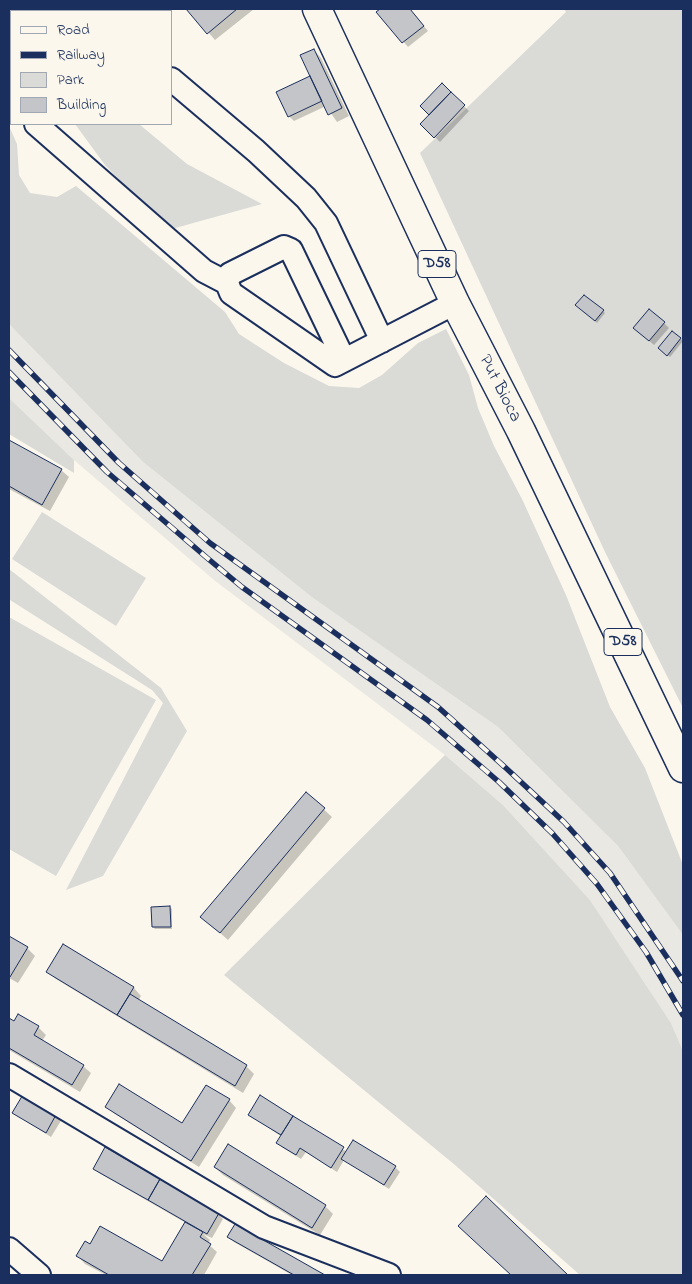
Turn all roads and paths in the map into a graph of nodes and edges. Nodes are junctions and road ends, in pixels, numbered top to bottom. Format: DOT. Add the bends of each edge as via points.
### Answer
graph roads {
  1 [pos="317,9"];
  2 [pos="172,80"];
  3 [pos="37,125"];
  4 [pos="227,283"];
  5 [pos="455,303"];
  6 [pos="382,341"];
  7 [pos="344,360"];
  8 [pos="683,768"];
  9 [pos="9,1075"];
  10 [pos="9,1250"];
  11 [pos="39,1275"];
  12 [pos="389,1275"];
  1 -- 5 [label="main road, Put Bioca / D58"];
  2 -- 6 [label="lane" via="306,198 326,223"];
  3 -- 4 [label="lane" via="204,271"];
  4 -- 7 [label="lane" via="231,293 335,365"];
  4 -- 7 [label="lane" via="230,274 284,247 291,250"];
  5 -- 6 [label="lane"];
  5 -- 8 [label="main road, Put Bioca / D58" via="521,431"];
  6 -- 7 [label="lane"];
  9 -- 12 [label="lane" via="264,1227"];
  10 -- 11 [label="lane"];
}
